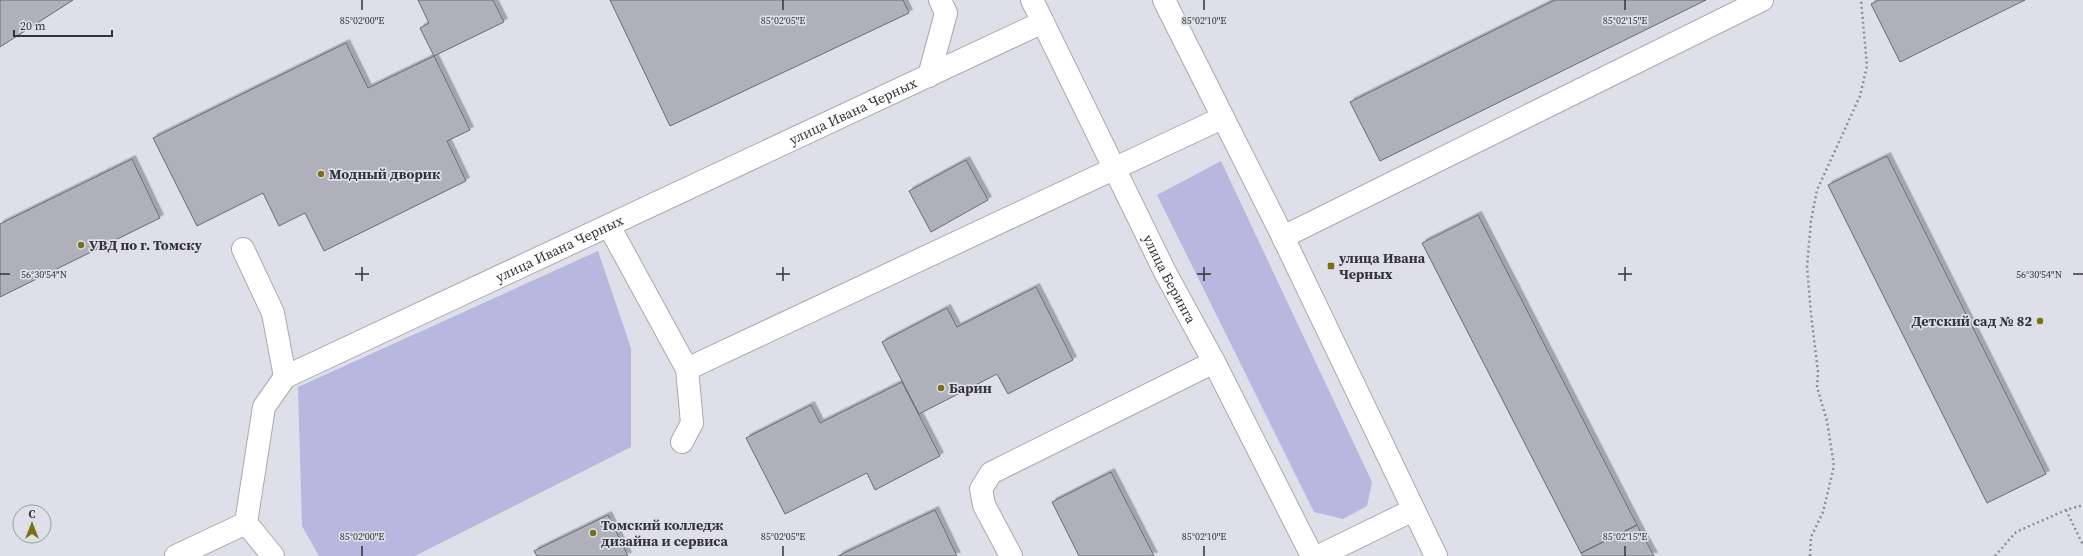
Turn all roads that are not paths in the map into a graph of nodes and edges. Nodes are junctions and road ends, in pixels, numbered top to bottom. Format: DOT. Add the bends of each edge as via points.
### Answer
graph roads {
  1 [pos="940,0"];
  2 [pos="1032,0"];
  3 [pos="1164,0"];
  4 [pos="1762,0"];
  5 [pos="1043,22"];
  6 [pos="929,76"];
  7 [pos="1222,118"];
  8 [pos="1115,169"];
  9 [pos="609,226"];
  10 [pos="1283,236"];
  11 [pos="243,249"];
  12 [pos="1214,362"];
  13 [pos="687,369"];
  14 [pos="285,377"];
  15 [pos="682,442"];
  16 [pos="1413,510"];
  17 [pos="246,523"];
  18 [pos="176,556"];
  19 [pos="273,556"];
  20 [pos="1011,556"];
  21 [pos="1312,556"];
  22 [pos="1320,556"];
  23 [pos="1436,556"];
  1 -- 6 [label="street" via="946,13"];
  2 -- 5 [label="street, улица Беринга"];
  3 -- 7 [label="street"];
  4 -- 10 [label="street"];
  5 -- 6 [label="street, улица Ивана Черных"];
  5 -- 8 [label="street, улица Беринга"];
  6 -- 9 [label="street, улица Ивана Черных"];
  7 -- 8 [label="street"];
  7 -- 10 [label="street"];
  8 -- 12 [label="street, улица Беринга" via="1165,272"];
  8 -- 13 [label="street"];
  9 -- 13 [label="street"];
  9 -- 14 [label="street, улица Ивана Черных"];
  10 -- 16 [label="street"];
  11 -- 14 [label="street" via="273,313"];
  12 -- 20 [label="street" via="991,473 981,489 984,505"];
  12 -- 21 [label="street, улица Беринга"];
  13 -- 15 [label="street" via="692,423"];
  14 -- 17 [label="street" via="264,407"];
  16 -- 22 [label="street"];
  16 -- 23 [label="street"];
  17 -- 18 [label="street"];
  17 -- 19 [label="street"];
}
